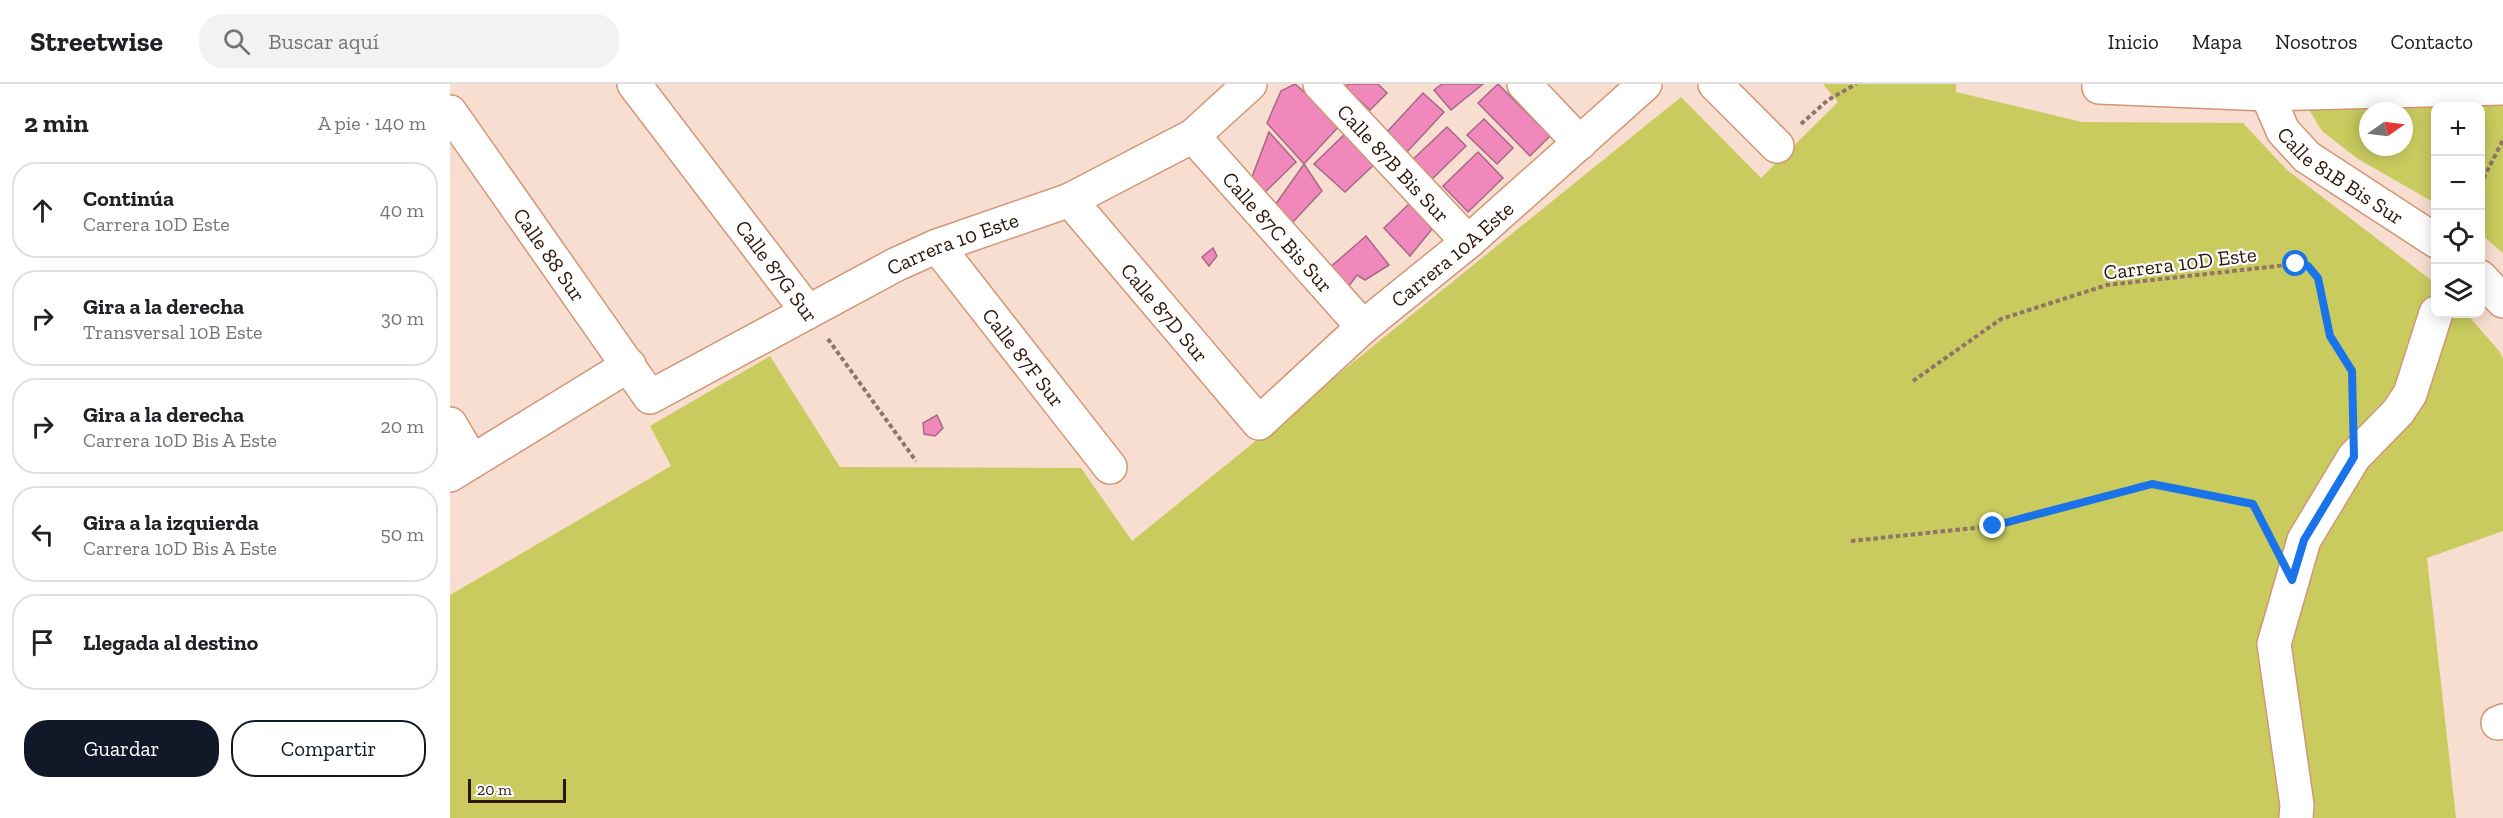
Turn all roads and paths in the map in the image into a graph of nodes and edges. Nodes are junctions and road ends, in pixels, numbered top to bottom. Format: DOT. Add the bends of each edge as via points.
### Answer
graph roads {
  1 [pos="634,84"];
  2 [pos="1320,84"];
  3 [pos="1524,84"];
  4 [pos="1645,84"];
  5 [pos="1715,84"];
  6 [pos="1856,84"];
  7 [pos="2099,87"];
  8 [pos="1240,88"];
  9 [pos="2503,88"];
  10 [pos="2266,89"];
  11 [pos="450,112"];
  12 [pos="1192,136"];
  13 [pos="2503,140"];
  14 [pos="1580,142"];
  15 [pos="1777,147"];
  16 [pos="2485,177"];
  17 [pos="1070,200"];
  18 [pos="2431,238"];
  19 [pos="1468,242"];
  20 [pos="937,246"];
  21 [pos="2485,281"];
  22 [pos="2503,301"];
  23 [pos="808,312"];
  24 [pos="2434,318"];
  25 [pos="1363,327"];
  26 [pos="628,365"];
  27 [pos="1913,381"];
  28 [pos="650,397"];
  29 [pos="1259,423"];
  30 [pos="450,424"];
  31 [pos="2354,457"];
  32 [pos="916,461"];
  33 [pos="1110,467"];
  34 [pos="461,468"];
  35 [pos="1851,541"];
  36 [pos="2292,580"];
  37 [pos="2296,818"];
  1 -- 23 [label="street, Calle 87G Sur"];
  2 -- 19 [label="street, Calle 87B Bis Sur"];
  3 -- 14 [label="street"];
  4 -- 14 [label="street, Carrera 10A Este"];
  5 -- 15 [label="street"];
  6 -- 15 [label="path" via="1828,100"];
  7 -- 10 [label="street"];
  8 -- 12 [label="street, Carrera 10 Este"];
  9 -- 10 [label="street"];
  10 -- 18 [label="street, Calle 81B Bis Sur" via="2283,131 2307,157"];
  11 -- 26 [label="street, Calle 88 Sur"];
  12 -- 17 [label="street, Carrera 10 Este"];
  12 -- 25 [label="street, Calle 87C Bis Sur"];
  13 -- 16 [label="path"];
  14 -- 19 [label="street, Carrera 10A Este"];
  17 -- 20 [label="street, Carrera 10 Este"];
  17 -- 29 [label="street, Calle 87D Sur"];
  19 -- 25 [label="street, Carrera 10A Este"];
  20 -- 23 [label="street, Carrera 10 Este"];
  20 -- 33 [label="street, Calle 87F Sur"];
  21 -- 22 [label="street"];
  23 -- 28 [label="street, Carrera 10 Este"];
  23 -- 32 [label="path, Calle 87G Sur"];
  24 -- 31 [label="street" via="2410,394"];
  25 -- 29 [label="street, Carrera 10A Este"];
  26 -- 28 [label="street, Calle 88 Sur"];
  26 -- 34 [label="street"];
  27 -- 31 [label="path, Carrera 10D Este" via="2001,320 2107,285 2296,264 2308,266 2318,278 2330,336 2352,371"];
  30 -- 34 [label="street"];
  31 -- 36 [label="street" via="2304,540"];
  35 -- 36 [label="path" via="1993,526 2152,484 2253,504"];
  36 -- 37 [label="street" via="2274,644"];
}
